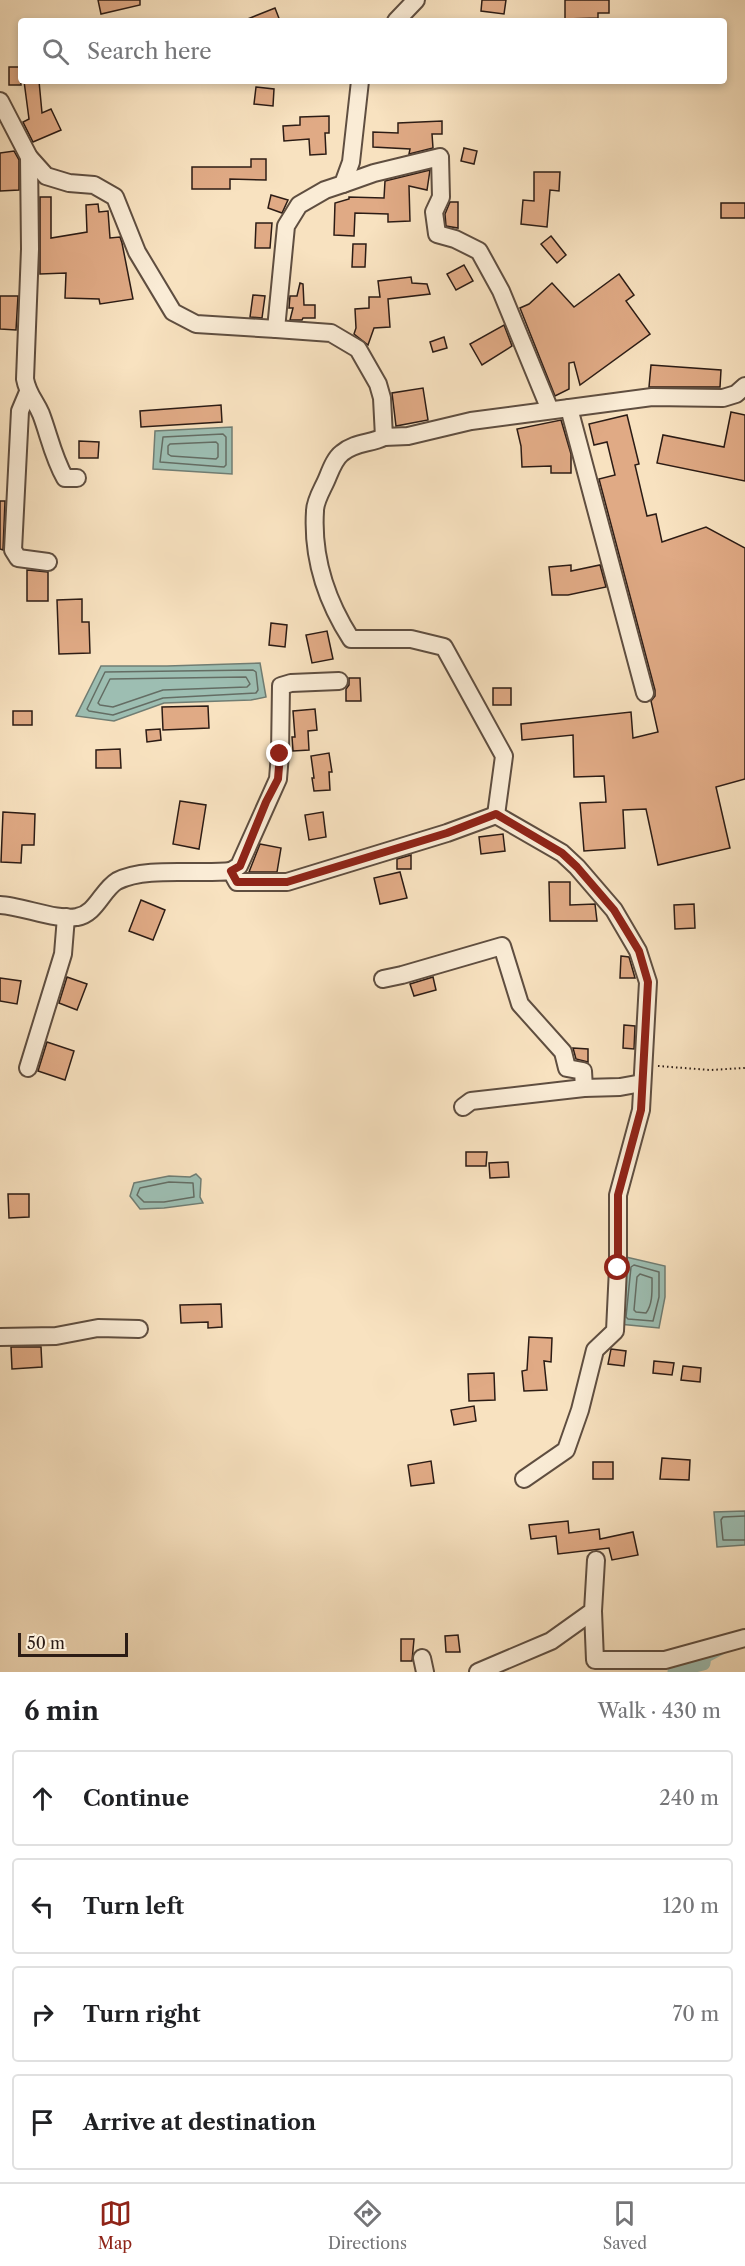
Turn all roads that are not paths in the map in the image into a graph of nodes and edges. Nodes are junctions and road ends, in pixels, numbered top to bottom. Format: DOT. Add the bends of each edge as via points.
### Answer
graph roads {
  1 [pos="416,0"];
  2 [pos="399,18"];
  3 [pos="360,84"];
  4 [pos="0,101"];
  5 [pos="30,157"];
  6 [pos="343,184"];
  7 [pos="276,329"];
  8 [pos="745,386"];
  9 [pos="28,392"];
  10 [pos="569,408"];
  11 [pos="550,410"];
  12 [pos="384,437"];
  13 [pos="77,478"];
  14 [pos="48,562"];
  15 [pos="339,681"];
  16 [pos="645,693"];
  17 [pos="496,814"];
  18 [pos="231,871"];
  19 [pos="0,905"];
  20 [pos="66,917"];
  21 [pos="382,979"];
  22 [pos="28,1068"];
  23 [pos="642,1083"];
  24 [pos="584,1088"];
  25 [pos="463,1107"];
  26 [pos="139,1329"];
  27 [pos="0,1337"];
  28 [pos="524,1479"];
  29 [pos="596,1560"];
  30 [pos="593,1611"];
  31 [pos="745,1638"];
  32 [pos="478,1672"];
  1 -- 2 [label="street"];
  3 -- 6 [label="street" via="351,162"];
  4 -- 5 [label="street"];
  5 -- 7 [label="street" via="46,176 94,185 115,197 137,252 172,312 195,324"];
  5 -- 9 [label="street" via="25,379"];
  6 -- 7 [label="street" via="299,205 286,226"];
  6 -- 11 [label="street" via="440,157 441,197 434,212 437,234 479,251 501,291"];
  7 -- 12 [label="street" via="331,333 358,349 378,384"];
  8 -- 10 [label="street" via="723,398 652,397"];
  9 -- 13 [label="street" via="40,412 65,478"];
  9 -- 14 [label="street" via="20,411 13,550 18,558"];
  10 -- 11 [label="street"];
  10 -- 16 [label="street"];
  11 -- 12 [label="street"];
  12 -- 17 [label="street" via="355,444 339,454 322,489 315,510 322,584 351,639 411,639 444,647 504,756"];
  15 -- 18 [label="street" via="281,686 278,779 240,866"];
  17 -- 18 [label="street" via="287,882 237,882"];
  17 -- 23 [label="street" via="562,853 577,867 614,910 639,951 648,982"];
  18 -- 20 [label="street" via="132,875 115,882 88,913"];
  19 -- 20 [label="street"];
  20 -- 22 [label="street" via="63,954"];
  21 -- 24 [label="street" via="502,946 520,1004 563,1052 567,1068 583,1071"];
  23 -- 24 [label="street"];
  23 -- 28 [label="street" via="641,1110 618,1195 615,1331 595,1350 566,1450"];
  24 -- 25 [label="street" via="471,1101"];
  26 -- 27 [label="street" via="98,1328 56,1336"];
  29 -- 30 [label="street"];
  30 -- 31 [label="street" via="595,1660 665,1660"];
  30 -- 32 [label="street" via="551,1641"];
}
